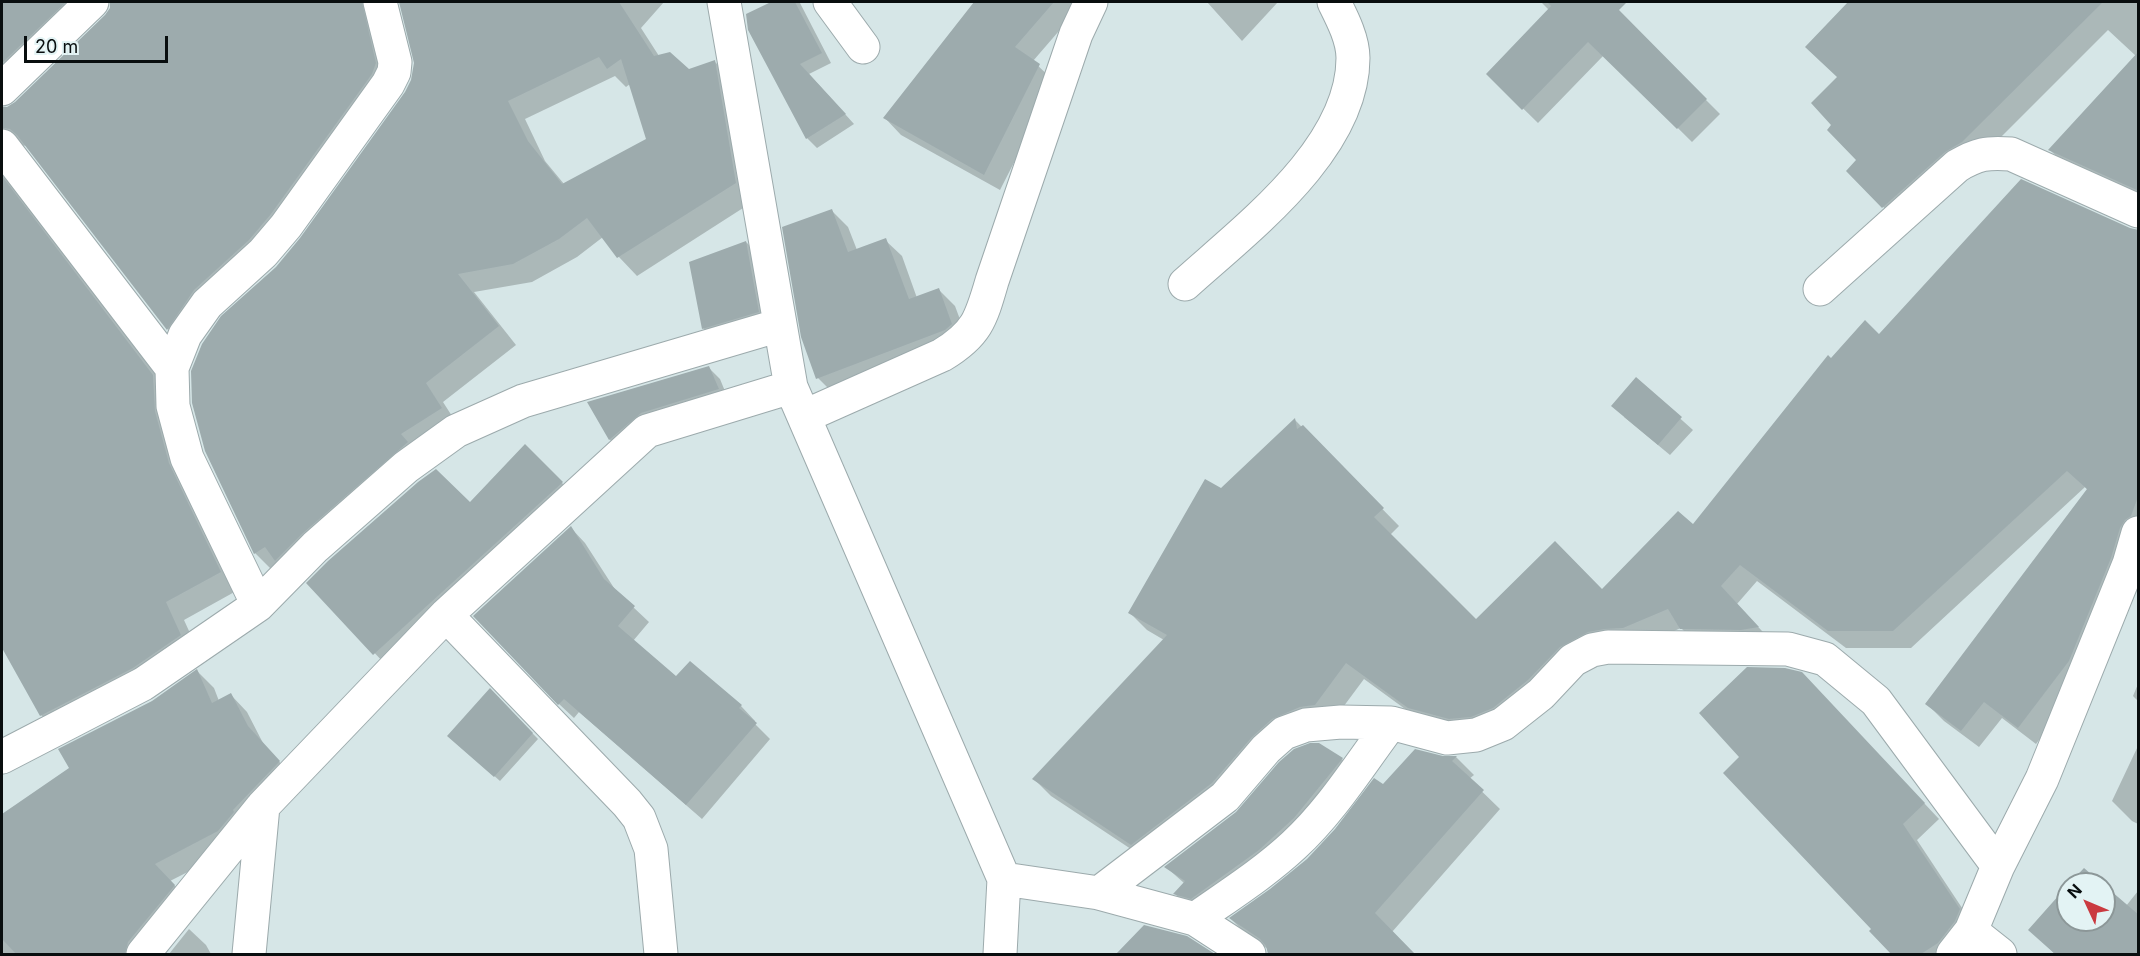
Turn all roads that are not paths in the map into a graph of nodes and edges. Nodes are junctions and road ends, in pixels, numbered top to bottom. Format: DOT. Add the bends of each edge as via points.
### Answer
graph roads {
  1 [pos="92,2"];
  2 [pos="380,2"];
  3 [pos="724,2"];
  4 [pos="830,2"];
  5 [pos="1091,2"];
  6 [pos="1334,2"];
  7 [pos="863,47"];
  8 [pos="2,89"];
  9 [pos="2,146"];
  10 [pos="2139,211"];
  11 [pos="1185,284"];
  12 [pos="1820,289"];
  13 [pos="780,325"];
  14 [pos="172,368"];
  15 [pos="791,387"];
  16 [pos="805,416"];
  17 [pos="2139,532"];
  18 [pos="258,604"];
  19 [pos="446,615"];
  20 [pos="1391,723"];
  21 [pos="2,757"];
  22 [pos="263,806"];
  23 [pos="1998,866"];
  24 [pos="1004,879"];
  25 [pos="1099,893"];
  26 [pos="1195,919"];
  27 [pos="1962,943"];
  28 [pos="143,954"];
  29 [pos="249,954"];
  30 [pos="661,954"];
  31 [pos="1000,954"];
  32 [pos="1249,954"];
  33 [pos="2000,954"];
  1 -- 8 [label="street"];
  2 -- 14 [label="street" via="395,62 388,84 286,226 263,253 207,304 185,335"];
  3 -- 13 [label="street"];
  4 -- 7 [label="street"];
  5 -- 16 [label="street" via="1076,34 973,331 942,355"];
  6 -- 11 [label="street" via="1353,55 1352,80 1326,143 1259,217"];
  9 -- 14 [label="street"];
  10 -- 12 [label="street" via="2010,154 1975,155 1957,166"];
  13 -- 15 [label="street"];
  13 -- 18 [label="street" via="523,401 456,431 398,474"];
  14 -- 18 [label="street" via="172,406 187,458"];
  15 -- 16 [label="street"];
  15 -- 19 [label="street" via="647,431"];
  16 -- 24 [label="street"];
  17 -- 23 [label="street" via="2042,779"];
  18 -- 21 [label="street" via="143,684"];
  19 -- 22 [label="street"];
  19 -- 30 [label="street" via="639,818 651,849"];
  20 -- 23 [label="street" via="1447,738 1476,735 1503,724 1541,694 1573,660 1608,647 1788,649 1825,659 1876,701"];
  20 -- 25 [label="street" via="1306,725 1284,733 1225,797"];
  20 -- 26 [label="street" via="1323,814 1296,843 1272,865"];
  22 -- 28 [label="street"];
  22 -- 29 [label="street"];
  23 -- 27 [label="street"];
  24 -- 25 [label="street"];
  24 -- 31 [label="street"];
  25 -- 26 [label="street"];
  26 -- 32 [label="street"];
  27 -- 33 [label="street"];
}
